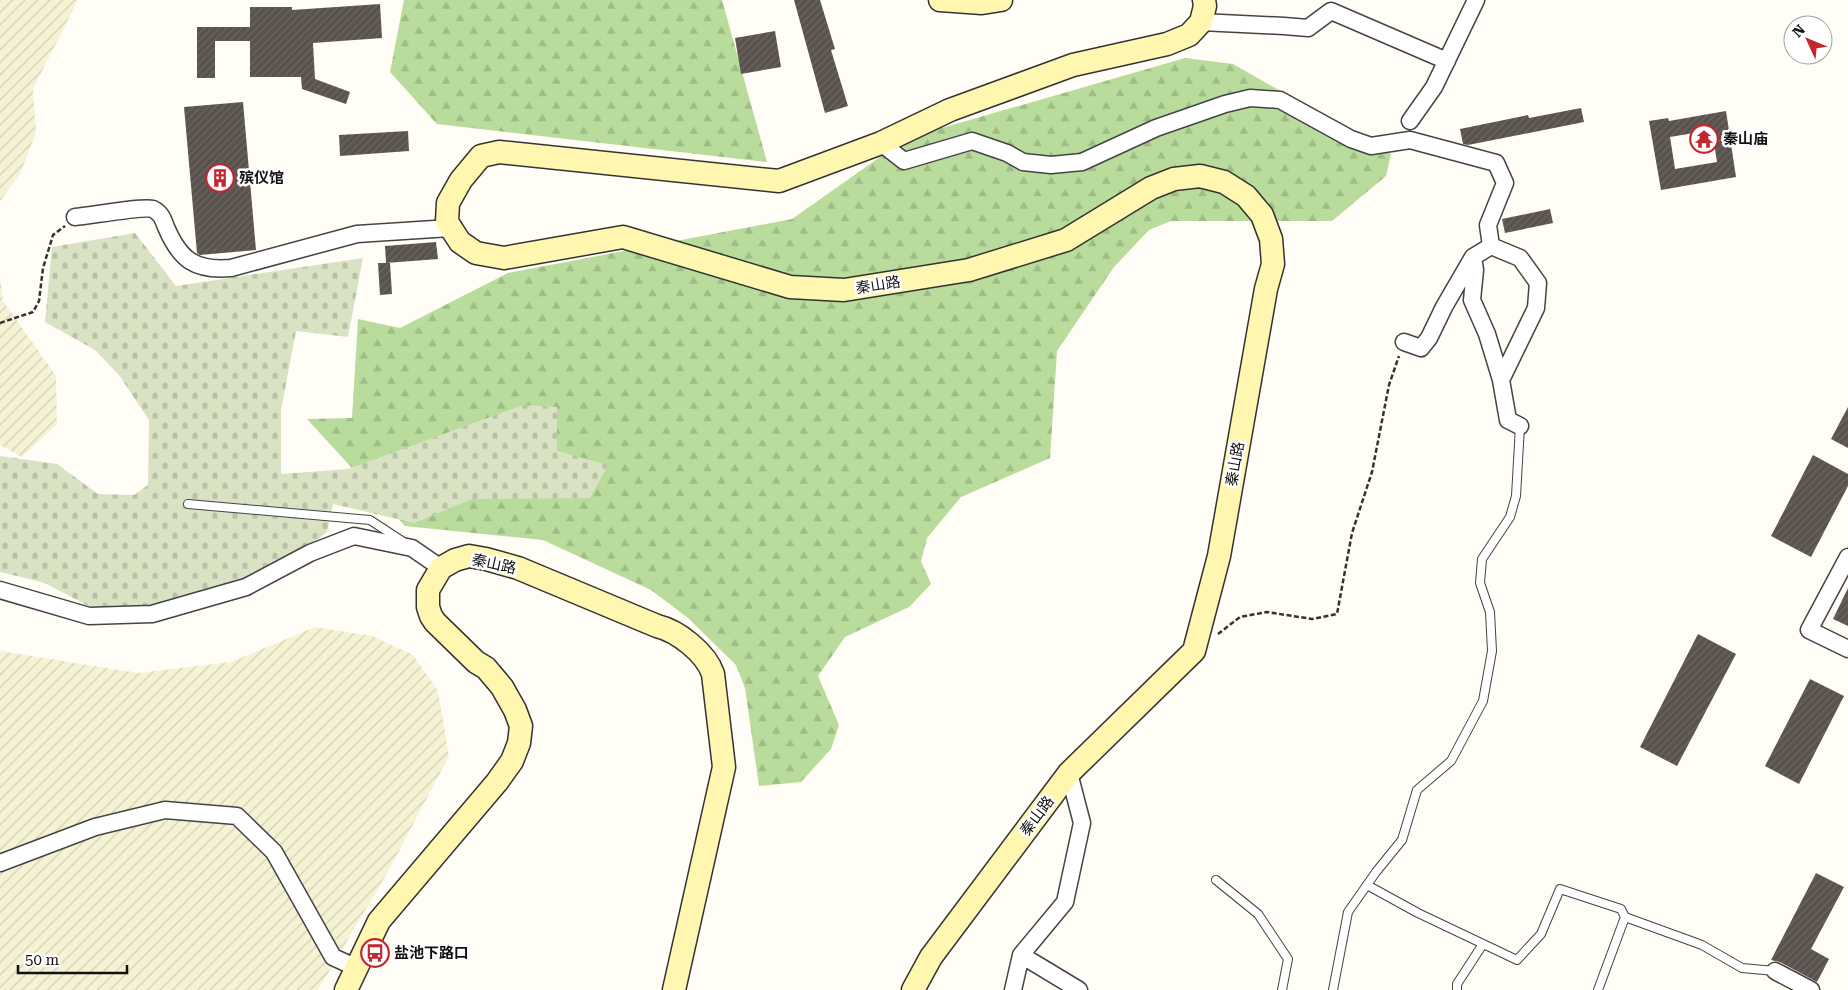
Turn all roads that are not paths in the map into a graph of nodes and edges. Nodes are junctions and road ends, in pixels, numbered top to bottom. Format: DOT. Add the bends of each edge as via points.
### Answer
graph roads {
  1 [pos="940,0"];
  2 [pos="1001,0"];
  3 [pos="1204,0"];
  4 [pos="1476,0"];
  5 [pos="1202,22"];
  6 [pos="1447,61"];
  7 [pos="1410,121"];
  8 [pos="880,143"];
  9 [pos="76,217"];
  10 [pos="450,228"];
  11 [pos="1491,246"];
  12 [pos="1473,257"];
  13 [pos="1404,342"];
  14 [pos="1501,380"];
  15 [pos="1520,426"];
  16 [pos="188,504"];
  17 [pos="412,548"];
  18 [pos="1848,558"];
  19 [pos="441,568"];
  20 [pos="0,590"];
  21 [pos="1848,649"];
  22 [pos="1069,774"];
  23 [pos="0,863"];
  24 [pos="1216,880"];
  25 [pos="1367,886"];
  26 [pos="1624,917"];
  27 [pos="1482,944"];
  28 [pos="1021,955"];
  29 [pos="357,968"];
  30 [pos="1775,971"];
  31 [pos="346,990"];
  32 [pos="674,990"];
  33 [pos="913,990"];
  34 [pos="1014,990"];
  35 [pos="1079,990"];
  36 [pos="1282,990"];
  37 [pos="1333,990"];
  38 [pos="1457,990"];
  39 [pos="1598,990"];
  40 [pos="1811,990"];
  1 -- 2 [label="main road" via="982,3"];
  3 -- 5 [label="main road"];
  4 -- 6 [label="street"];
  5 -- 6 [label="street" via="1308,28 1330,10"];
  5 -- 8 [label="main road" via="1189,35 1167,44 1073,64 950,110"];
  6 -- 7 [label="street" via="1434,87"];
  8 -- 10 [label="main road" via="779,181 498,152 481,156 461,180 448,203 447,222"];
  8 -- 11 [label="street" via="904,161 972,141 1023,162 1052,165 1082,162 1156,128 1225,104 1250,98 1280,100 1351,139 1371,146 1410,140 1496,163 1505,183 1488,226"];
  9 -- 10 [label="street" via="154,210 163,218 175,246 186,258 215,270 357,234"];
  10 -- 22 [label="main road, 秦山路" via="460,242 476,253 504,258 623,237 790,287 844,290 969,270 1066,240 1151,188 1174,178 1200,176 1224,182 1246,196 1262,215 1271,239 1273,264 1219,556 1194,650"];
  11 -- 12 [label="street"];
  11 -- 14 [label="street" via="1520,258 1538,283 1536,308"];
  12 -- 13 [label="street" via="1430,338 1420,348"];
  12 -- 14 [label="street" via="1472,300 1487,334"];
  14 -- 15 [label="street" via="1508,420"];
  15 -- 25 [label="lane" via="1516,496 1510,517 1482,559 1480,583 1490,612 1492,651 1482,701 1451,761 1418,790 1402,840"];
  16 -- 17 [label="lane" via="370,520"];
  17 -- 19 [label="street"];
  17 -- 20 [label="street" via="354,536 310,553 246,587 152,614 89,616"];
  18 -- 21 [label="street" via="1809,630"];
  19 -- 29 [label="main road" via="428,590 431,616 502,687 522,726 519,743 512,761 497,782 379,921"];
  19 -- 32 [label="main road, 秦山路" via="469,556 518,568 666,628 696,648 710,666 724,767"];
  22 -- 28 [label="street" via="1082,823 1065,902"];
  22 -- 33 [label="main road, 秦山路" via="931,957"];
  23 -- 29 [label="street" via="95,827 165,810 237,816 274,852 333,957"];
  24 -- 36 [label="lane" via="1258,914 1288,959"];
  25 -- 27 [label="lane"];
  25 -- 37 [label="lane" via="1348,912"];
  26 -- 27 [label="lane" via="1621,909 1560,889 1542,934 1517,960"];
  26 -- 30 [label="lane" via="1702,945 1742,968"];
  26 -- 39 [label="lane"];
  27 -- 38 [label="lane"];
  28 -- 34 [label="street"];
  28 -- 35 [label="street"];
  29 -- 31 [label="main road"];
  30 -- 40 [label="street"];
}
